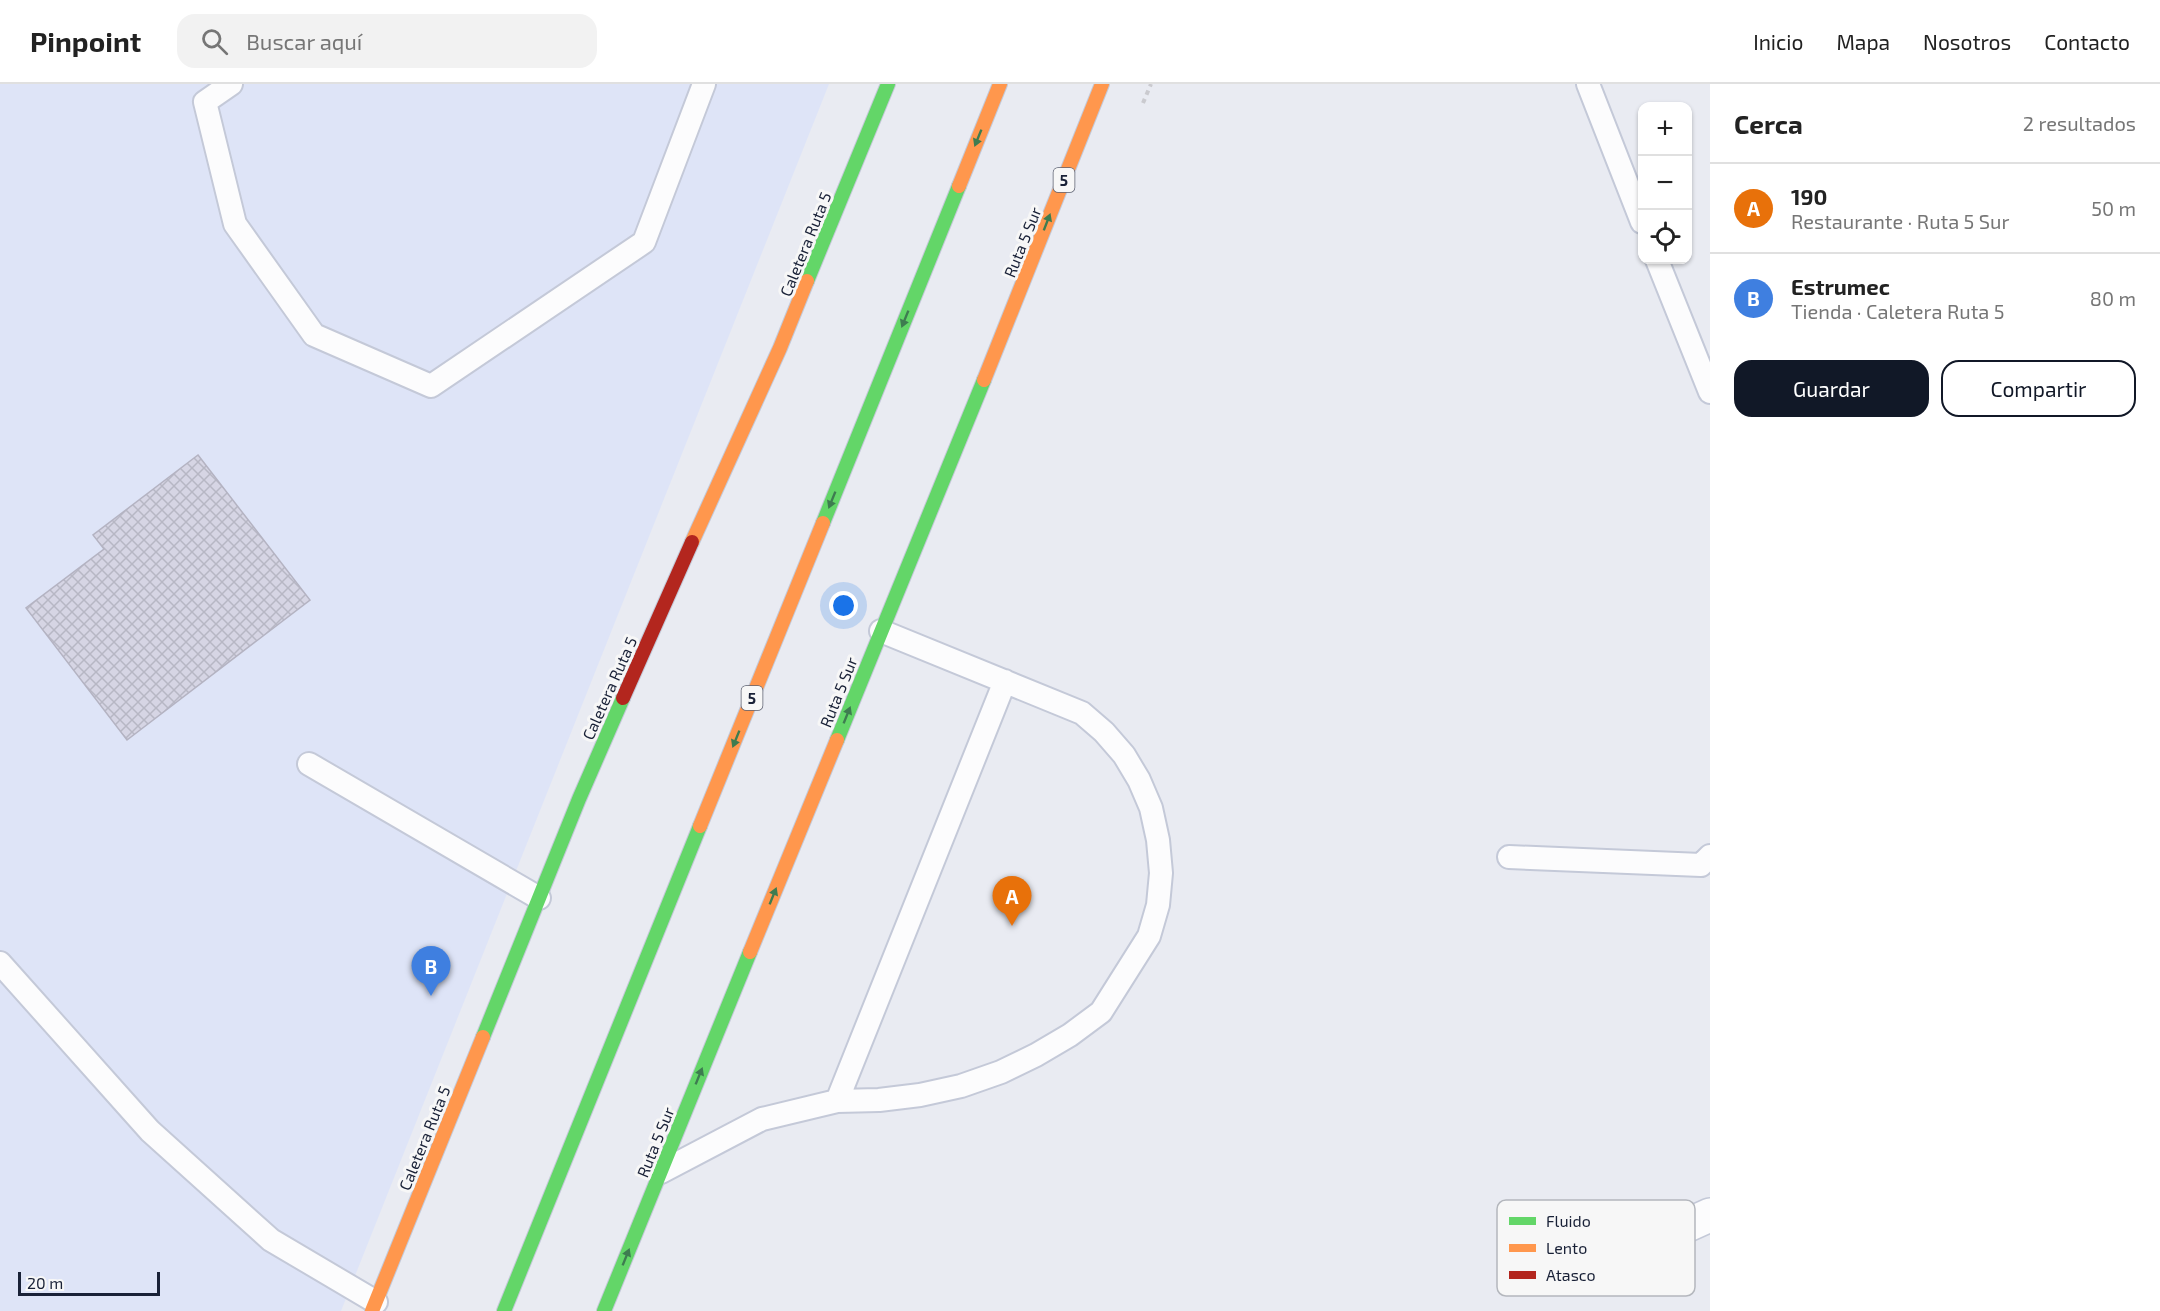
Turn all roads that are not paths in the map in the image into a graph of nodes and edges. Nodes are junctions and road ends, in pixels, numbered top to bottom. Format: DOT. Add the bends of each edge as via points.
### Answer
graph roads {
  1 [pos="231,84"];
  2 [pos="704,84"];
  3 [pos="888,84"];
  4 [pos="1000,84"];
  5 [pos="1102,84"];
  6 [pos="1588,84"];
  7 [pos="1638,212"];
  8 [pos="1659,264"];
  9 [pos="1710,392"];
  10 [pos="881,631"];
  11 [pos="1005,681"];
  12 [pos="309,764"];
  13 [pos="1710,856"];
  14 [pos="1509,857"];
  15 [pos="539,898"];
  16 [pos="0,963"];
  17 [pos="837,1101"];
  18 [pos="661,1172"];
  19 [pos="1710,1215"];
  20 [pos="1695,1222"];
  21 [pos="374,1307"];
  22 [pos="504,1311"];
  23 [pos="604,1311"];
  1 -- 2 [label="lane" via="205,102 235,224 314,335 431,386 644,242"];
  3 -- 15 [label="main road, Caletera Ruta 5" via="780,348 619,706"];
  4 -- 22 [label="main road, 5, one-way"];
  10 -- 5 [label="main road, Ruta 5 Sur / 5, one-way"];
  6 -- 7 [label="lane"];
  8 -- 9 [label="lane"];
  10 -- 11 [label="lane"];
  18 -- 10 [label="main road, Ruta 5 Sur / 5, one-way"];
  11 -- 17 [label="lane"];
  11 -- 17 [label="lane" via="1082,713 1124,755 1139,780 1151,808 1161,873 1158,905 1149,936 1101,1012 1036,1055 961,1086 879,1100"];
  12 -- 15 [label="lane"];
  13 -- 14 [label="lane" via="1701,865"];
  15 -- 21 [label="main road, Caletera Ruta 5"];
  16 -- 21 [label="lane" via="150,1131 271,1240"];
  17 -- 18 [label="lane" via="762,1119"];
  23 -- 18 [label="main road, Ruta 5 Sur / 5, one-way"];
  19 -- 20 [label="street"];
}
